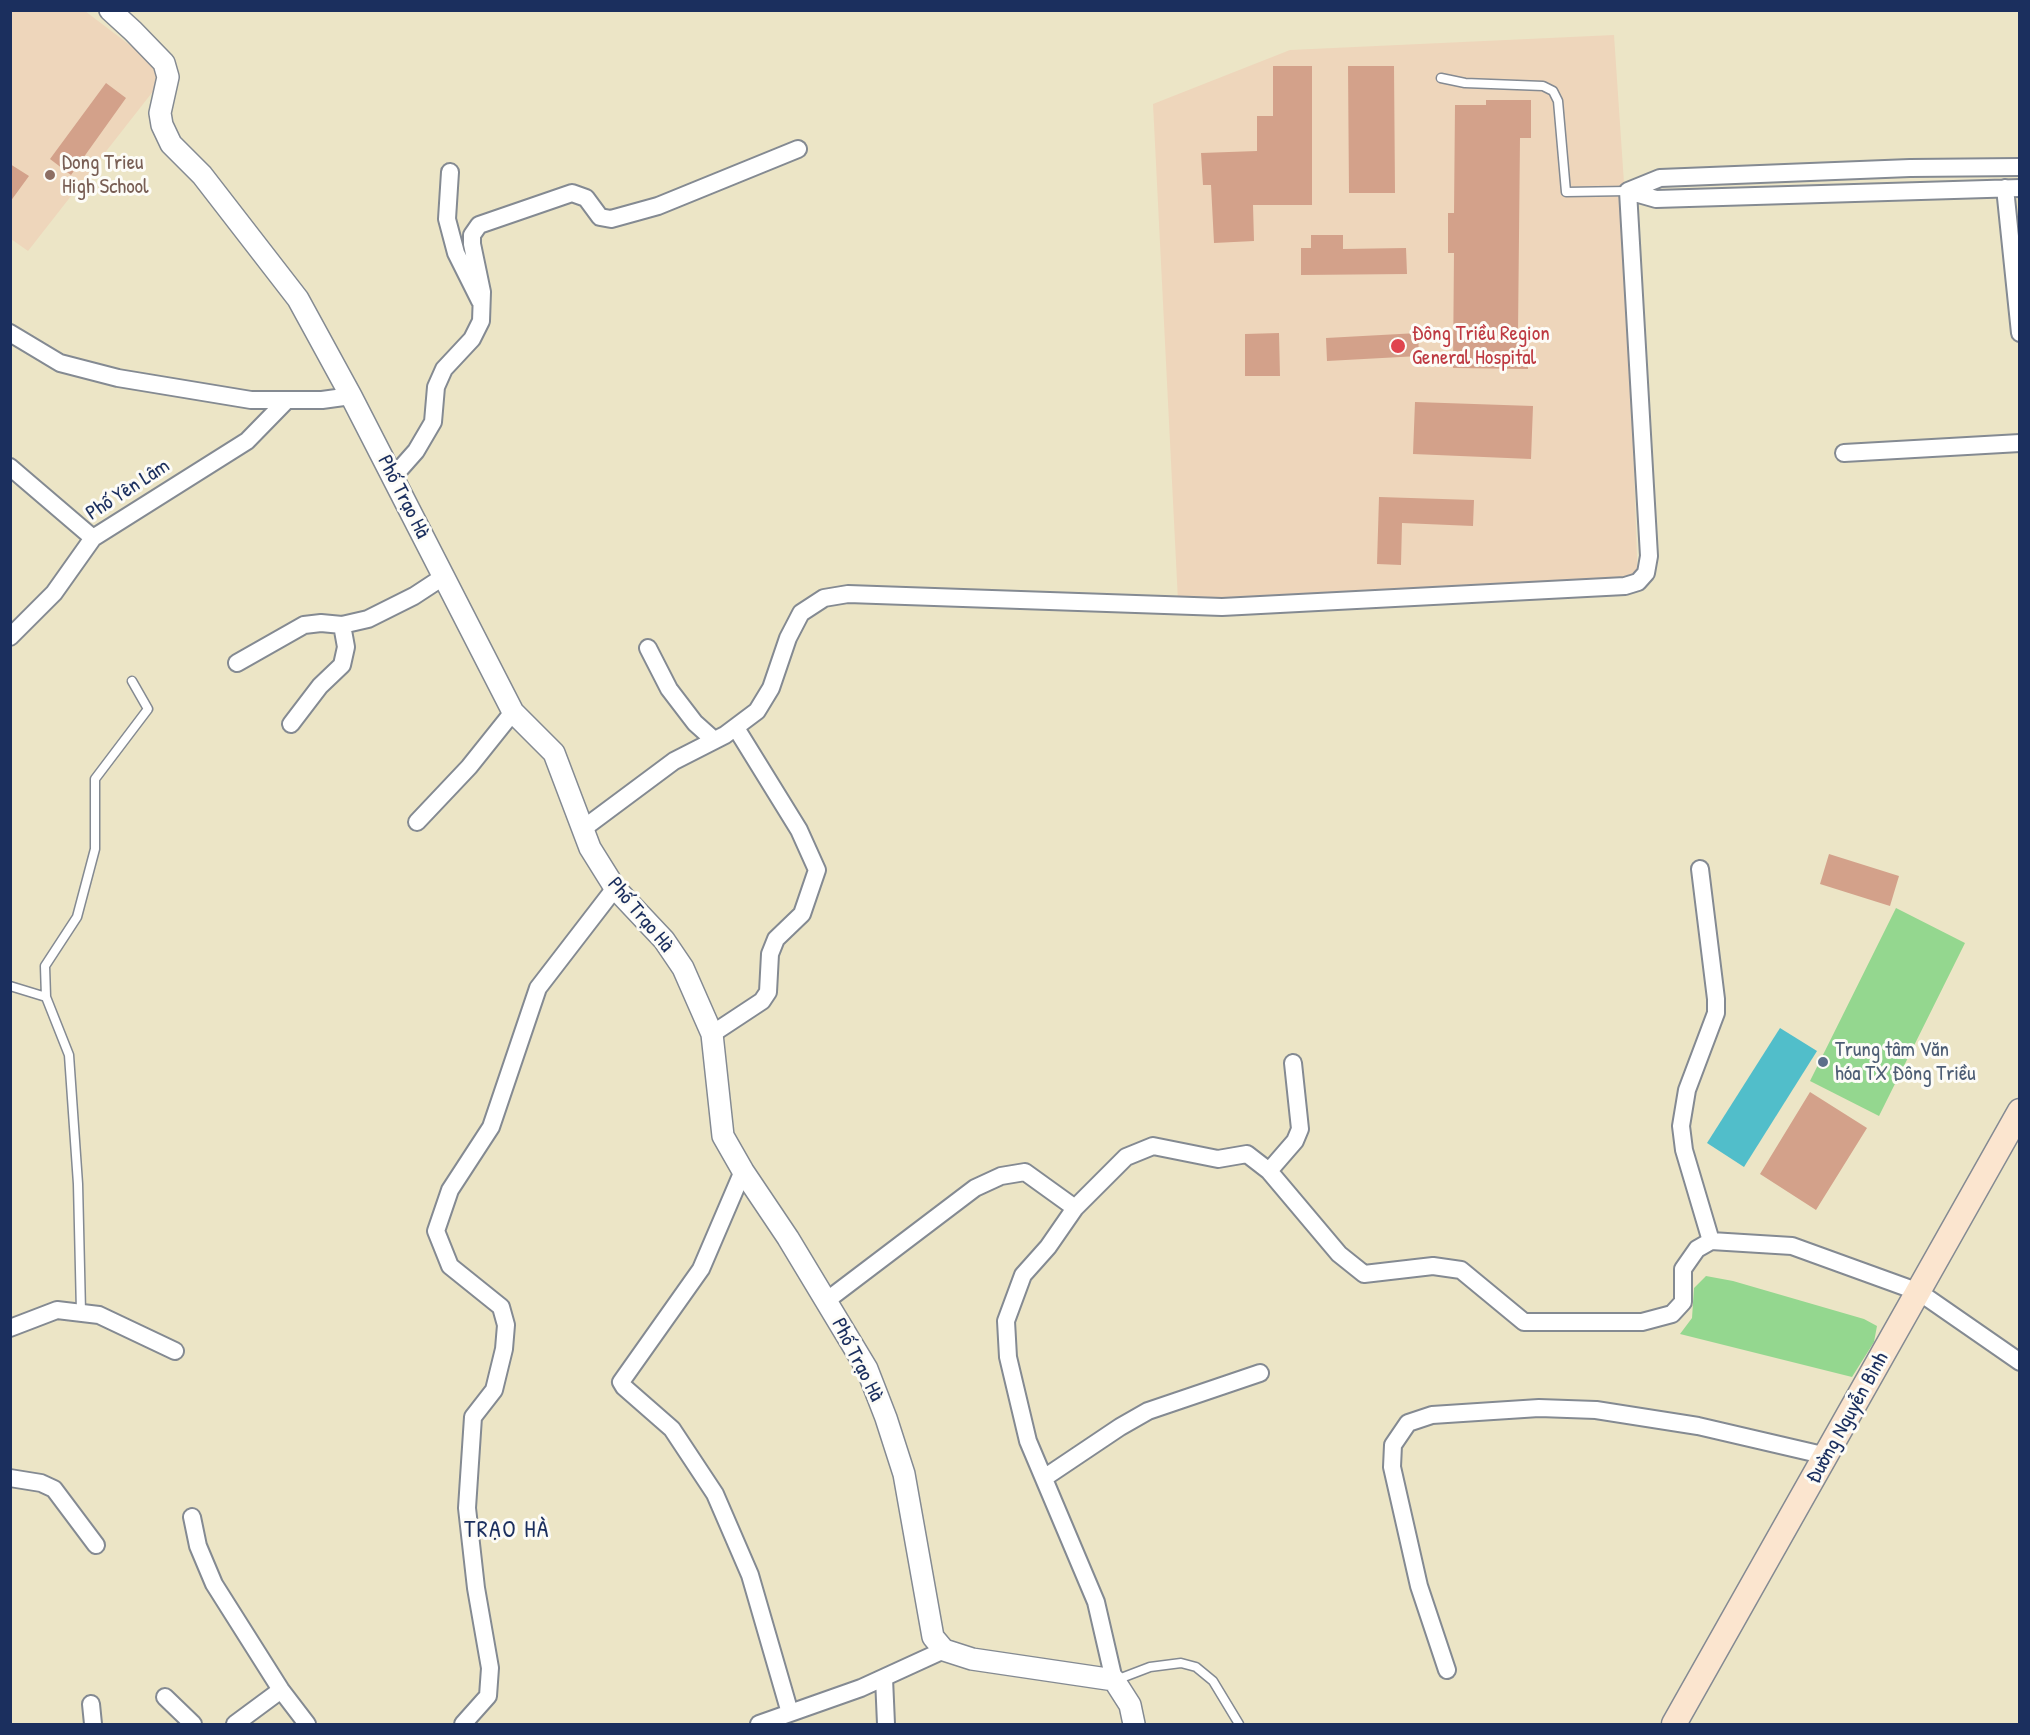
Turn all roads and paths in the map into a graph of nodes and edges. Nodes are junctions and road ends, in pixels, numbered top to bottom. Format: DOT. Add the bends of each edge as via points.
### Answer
graph roads {
  1 [pos="110,10"];
  2 [pos="1441,78"];
  3 [pos="798,148"];
  4 [pos="2019,167"];
  5 [pos="1910,168"];
  6 [pos="450,172"];
  7 [pos="2012,188"];
  8 [pos="1629,191"];
  9 [pos="1908,192"];
  10 [pos="482,304"];
  11 [pos="10,333"];
  12 [pos="2019,333"];
  13 [pos="351,396"];
  14 [pos="287,400"];
  15 [pos="2019,442"];
  16 [pos="1844,453"];
  17 [pos="10,467"];
  18 [pos="393,477"];
  19 [pos="93,538"];
  20 [pos="443,577"];
  21 [pos="342,625"];
  22 [pos="10,637"];
  23 [pos="648,648"];
  24 [pos="237,663"];
  25 [pos="132,681"];
  26 [pos="513,712"];
  27 [pos="291,724"];
  28 [pos="736,728"];
  29 [pos="714,740"];
  30 [pos="417,822"];
  31 [pos="584,828"];
  32 [pos="1700,869"];
  33 [pos="615,888"];
  34 [pos="10,986"];
  35 [pos="46,997"];
  36 [pos="712,1034"];
  37 [pos="1293,1063"];
  38 [pos="2019,1111"];
  39 [pos="743,1171"];
  40 [pos="1269,1171"];
  41 [pos="1075,1208"];
  42 [pos="1711,1241"];
  43 [pos="1919,1292"];
  44 [pos="826,1301"];
  45 [pos="81,1312"];
  46 [pos="10,1328"];
  47 [pos="175,1351"];
  48 [pos="2019,1362"];
  49 [pos="1260,1373"];
  50 [pos="1827,1456"];
  51 [pos="10,1478"];
  52 [pos="1044,1478"];
  53 [pos="192,1516"];
  54 [pos="96,1545"];
  55 [pos="944,1650"];
  56 [pos="1448,1670"];
  57 [pos="884,1678"];
  58 [pos="1114,1680"];
  59 [pos="281,1690"];
  60 [pos="165,1698"];
  61 [pos="91,1704"];
  62 [pos="790,1713"];
  63 [pos="93,1725"];
  64 [pos="194,1725"];
  65 [pos="235,1725"];
  66 [pos="307,1725"];
  67 [pos="463,1725"];
  68 [pos="759,1725"];
  69 [pos="886,1725"];
  70 [pos="1134,1725"];
  71 [pos="1239,1725"];
  72 [pos="1674,1725"];
  1 -- 13 [label="street, Phố Trạo Hà" via="164,63 168,77 160,113 171,144 202,175 297,299"];
  2 -- 8 [label="lane" via="1465,84 1543,86 1553,91 1558,101 1566,192"];
  3 -- 10 [label="street" via="658,206 611,219 600,217 586,198 572,193 479,225 472,235 472,244"];
  4 -- 5 [label="street"];
  5 -- 8 [label="street" via="1660,178"];
  5 -- 9 [label="street"];
  6 -- 10 [label="street" via="447,219 456,253"];
  7 -- 9 [label="street"];
  7 -- 12 [label="street"];
  8 -- 9 [label="street" via="1656,199"];
  8 -- 28 [label="street" via="1649,555 1646,573 1638,582 1625,586 1222,607 824,598 801,613 765,699"];
  10 -- 18 [label="street" via="481,321 472,339 444,369 436,387 433,422 426,436"];
  11 -- 14 [label="street" via="60,363 118,378 251,400"];
  13 -- 14 [label="street"];
  13 -- 18 [label="street, Phố Trạo Hà"];
  14 -- 19 [label="street, Phố Yên Lâm" via="247,441"];
  15 -- 16 [label="street"];
  17 -- 19 [label="street"];
  18 -- 20 [label="street, Phố Trạo Hà"];
  19 -- 22 [label="street, Phố Yên Lâm" via="54,593"];
  20 -- 21 [label="street" via="368,619"];
  20 -- 26 [label="street, Phố Trạo Hà"];
  21 -- 24 [label="street" via="304,626"];
  21 -- 27 [label="street" via="346,647 342,665"];
  23 -- 29 [label="street" via="669,689"];
  25 -- 35 [label="lane" via="148,709 94,778 95,849 78,916 45,966"];
  26 -- 30 [label="street" via="469,767"];
  26 -- 31 [label="street, Phố Trạo Hà" via="554,753"];
  28 -- 29 [label="street"];
  28 -- 36 [label="street" via="800,830 818,870 802,915 776,939 770,954 768,992 762,1001"];
  29 -- 31 [label="street" via="674,761"];
  31 -- 33 [label="street, Phố Trạo Hà" via="590,848"];
  32 -- 42 [label="street" via="1716,1013 1687,1090 1681,1126 1684,1150"];
  33 -- 36 [label="street, Phố Trạo Hà" via="664,940 683,969"];
  33 -- 67 [label="street" via="537,988 490,1127 450,1190 436,1231 450,1266 501,1307 506,1325 494,1390 472,1418 467,1508 490,1668 488,1696"];
  34 -- 35 [label="lane"];
  35 -- 45 [label="lane" via="69,1055"];
  36 -- 39 [label="street, Phố Trạo Hà" via="723,1136"];
  37 -- 40 [label="street" via="1300,1129 1295,1141"];
  38 -- 43 [label="main road, Đường Nguyễn Bình"];
  39 -- 44 [label="street, Phố Trạo Hà"];
  39 -- 62 [label="street" via="701,1269 621,1382 672,1429 715,1494 750,1575"];
  40 -- 41 [label="street" via="1247,1154 1218,1159 1153,1146 1126,1157"];
  40 -- 42 [label="street" via="1339,1254 1364,1274 1433,1266 1461,1270 1524,1323 1642,1322 1672,1314 1683,1302 1683,1269 1697,1249"];
  41 -- 44 [label="street" via="1025,1172 1001,1176 975,1188"];
  41 -- 52 [label="street" via="1023,1275 1006,1321 1015,1388 1028,1441"];
  42 -- 43 [label="street" via="1792,1246"];
  43 -- 48 [label="street"];
  43 -- 50 [label="main road, Đường Nguyễn Bình"];
  44 -- 55 [label="street, Phố Trạo Hà" via="867,1369 886,1419 904,1474 933,1637"];
  45 -- 46 [label="street" via="57,1310"];
  45 -- 47 [label="street" via="99,1315"];
  49 -- 52 [label="street" via="1148,1411"];
  50 -- 56 [label="street" via="1698,1426 1596,1410 1539,1408 1432,1415 1408,1423 1394,1445 1392,1467 1419,1586"];
  50 -- 72 [label="main road, Đường Nguyễn Bình"];
  51 -- 54 [label="street" via="41,1483 54,1490"];
  52 -- 58 [label="street" via="1096,1602"];
  53 -- 59 [label="street" via="198,1546 214,1584"];
  55 -- 57 [label="street"];
  55 -- 58 [label="street" via="1004,1665"];
  57 -- 62 [label="street"];
  57 -- 69 [label="street"];
  58 -- 70 [label="street" via="1130,1705"];
  58 -- 71 [label="lane" via="1150,1667 1181,1663 1196,1667 1213,1681"];
  59 -- 65 [label="street"];
  59 -- 66 [label="street"];
  60 -- 64 [label="street"];
  61 -- 63 [label="street"];
  62 -- 68 [label="street"];
}
